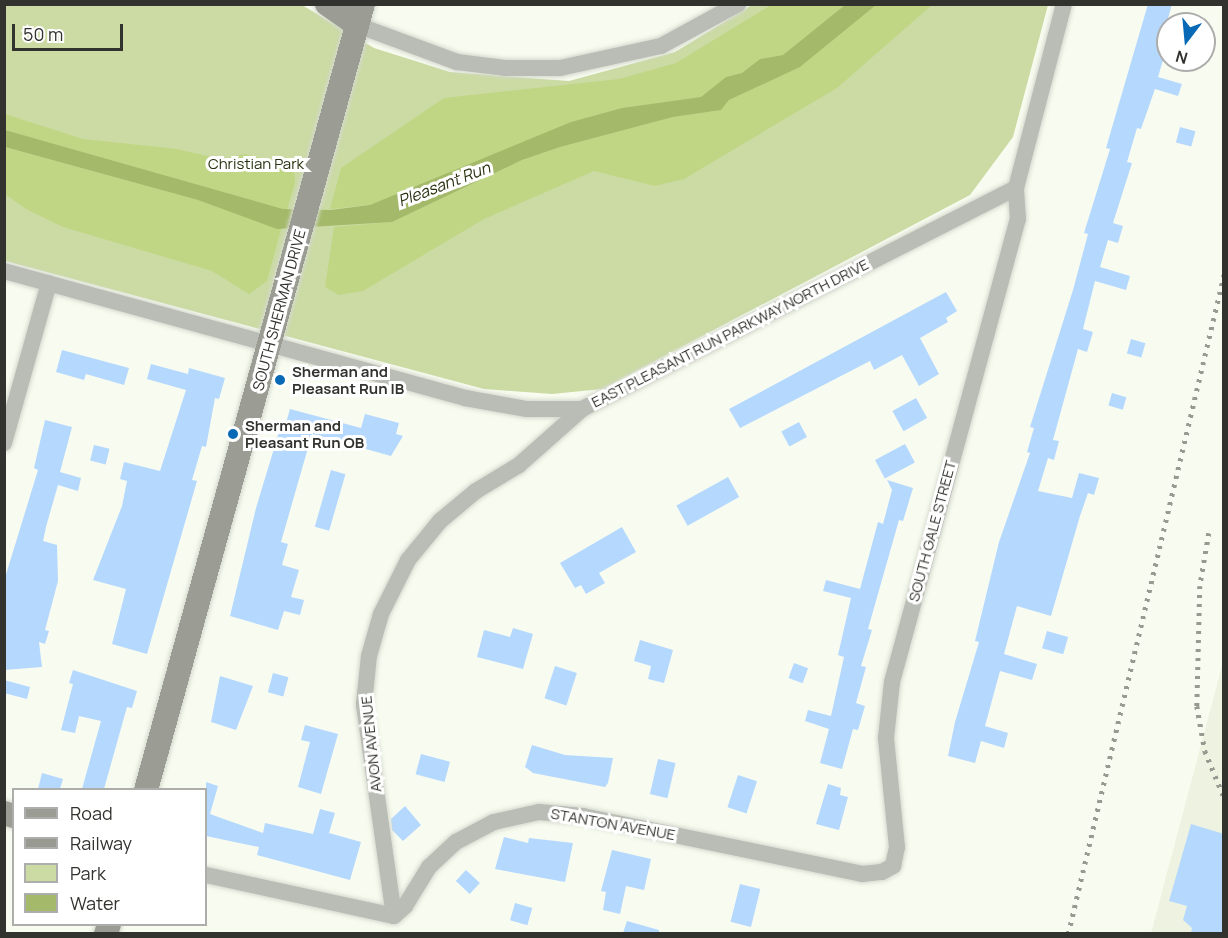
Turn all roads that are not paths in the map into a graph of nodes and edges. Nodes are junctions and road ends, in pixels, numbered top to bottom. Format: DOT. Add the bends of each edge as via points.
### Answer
graph roads {
  1 [pos="327,4"];
  2 [pos="738,4"];
  3 [pos="1064,4"];
  4 [pos="360,15"];
  5 [pos="1016,188"];
  6 [pos="4,271"];
  7 [pos="49,283"];
  8 [pos="271,342"];
  9 [pos="582,409"];
  10 [pos="4,443"];
  11 [pos="146,788"];
  12 [pos="882,872"];
  13 [pos="207,875"];
  14 [pos="394,916"];
  1 -- 4 [label="main road"];
  2 -- 4 [label="street" via="661,46 560,68 505,68 457,62"];
  3 -- 5 [label="street"];
  4 -- 8 [label="main road, SOUTH SHERMAN DRIVE"];
  5 -- 9 [label="street, EAST PLEASANT RUN PARKWAY NORTH DRIVE"];
  5 -- 12 [label="street, SOUTH GALE STREET" via="1018,219 892,682 887,763 897,859"];
  6 -- 7 [label="street, EAST PLEASANT RUN PARKWAY NORTH DRIVE"];
  7 -- 8 [label="street, EAST PLEASANT RUN PARKWAY NORTH DRIVE"];
  7 -- 10 [label="street"];
  8 -- 9 [label="street, EAST PLEASANT RUN PARKWAY NORTH DRIVE" via="485,402 526,409"];
  8 -- 11 [label="main road, SOUTH SHERMAN DRIVE"];
  9 -- 14 [label="street, AVON AVENUE" via="519,465 476,491 440,521 406,563 381,614 368,662 364,704"];
  12 -- 14 [label="street, STANTON AVENUE" via="862,874 583,816 533,812 494,822 456,842 429,867 405,906"];
  13 -- 14 [label="street"];
}
